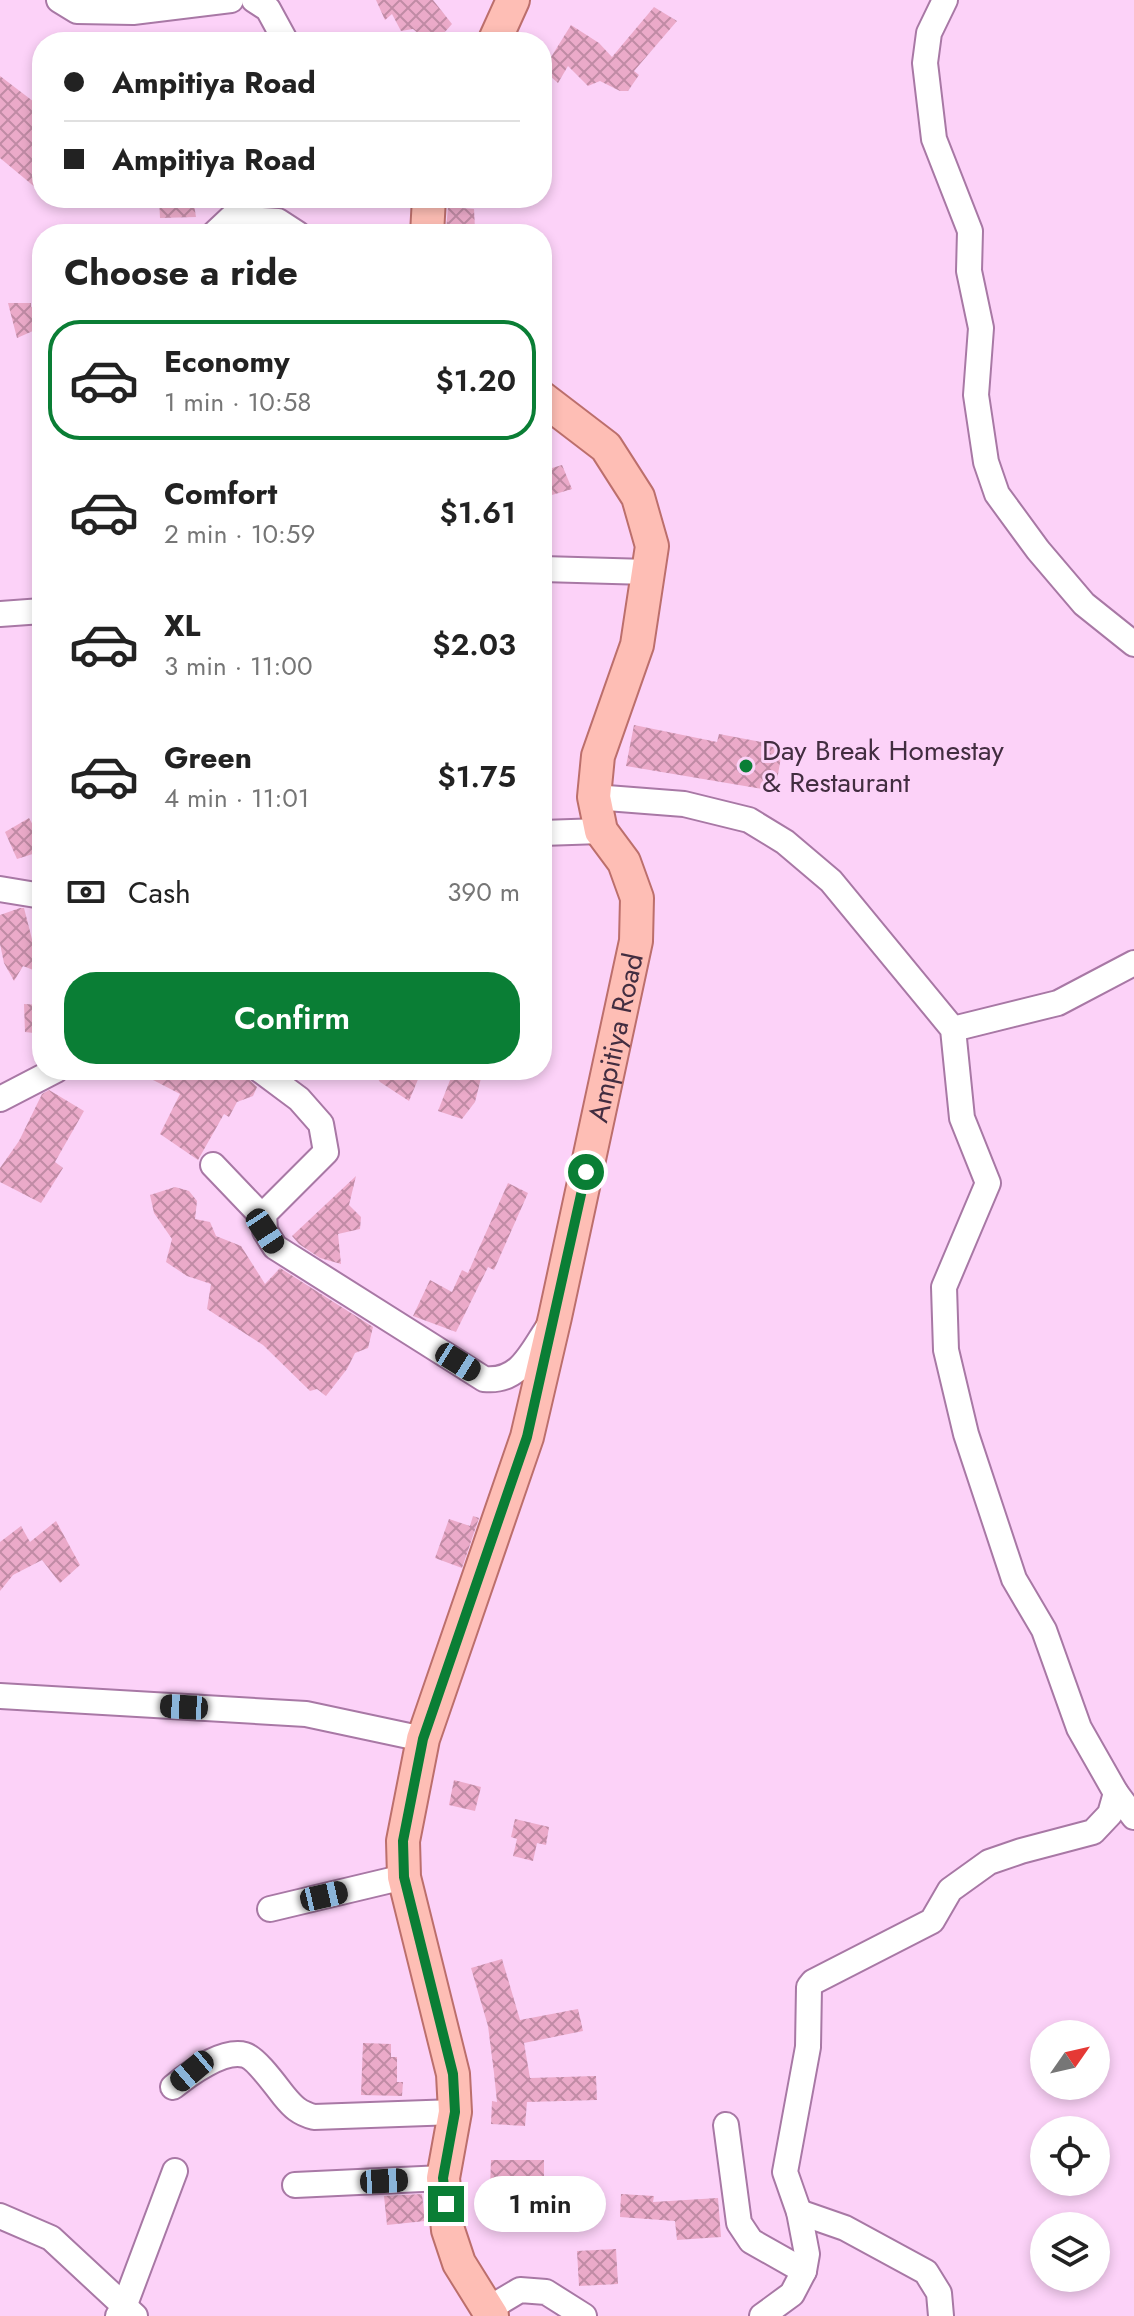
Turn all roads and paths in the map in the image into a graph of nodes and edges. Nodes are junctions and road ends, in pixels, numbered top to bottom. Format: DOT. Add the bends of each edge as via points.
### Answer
graph roads {
  1 [pos="59,0"];
  2 [pos="231,0"];
  3 [pos="254,0"];
  4 [pos="513,0"];
  5 [pos="945,0"];
  6 [pos="281,32"];
  7 [pos="499,32"];
  8 [pos="225,224"];
  9 [pos="283,224"];
  10 [pos="552,406"];
  11 [pos="552,569"];
  12 [pos="648,572"];
  13 [pos="32,612"];
  14 [pos="0,614"];
  15 [pos="1134,644"];
  16 [pos="594,797"];
  17 [pos="601,831"];
  18 [pos="552,833"];
  19 [pos="0,889"];
  20 [pos="32,894"];
  21 [pos="1134,963"];
  22 [pos="953,1029"];
  23 [pos="37,1080"];
  24 [pos="273,1080"];
  25 [pos="0,1099"];
  26 [pos="213,1165"];
  27 [pos="264,1214"];
  28 [pos="555,1317"];
  29 [pos="0,1696"];
  30 [pos="423,1739"];
  31 [pos="1120,1808"];
  32 [pos="404,1877"];
  33 [pos="270,1909"];
  34 [pos="173,2087"];
  35 [pos="455,2112"];
  36 [pos="726,2125"];
  37 [pos="175,2171"];
  38 [pos="443,2178"];
  39 [pos="295,2185"];
  40 [pos="799,2212"];
  41 [pos="0,2216"];
  42 [pos="804,2271"];
  43 [pos="490,2312"];
  44 [pos="126,2313"];
  45 [pos="584,2316"];
  46 [pos="762,2316"];
  47 [pos="941,2316"];
  1 -- 2 [label="street" via="77,11 133,12"];
  3 -- 6 [label="street" via="268,9"];
  4 -- 7 [label="main road"];
  5 -- 15 [label="street" via="929,33 925,63 934,139 970,231 969,271 981,328 976,395 986,462 997,494 1038,550 1084,604"];
  8 -- 9 [label="street" via="231,218"];
  10 -- 12 [label="main road, Ampitiya Road" via="606,447 638,497 652,546"];
  11 -- 12 [label="street"];
  12 -- 16 [label="main road, Ampitiya Road" via="637,645 598,756"];
  13 -- 14 [label="street"];
  16 -- 17 [label="main road, Ampitiya Road"];
  16 -- 22 [label="street" via="684,804 749,820 785,842 831,881"];
  17 -- 18 [label="street"];
  17 -- 28 [label="main road, Ampitiya Road" via="624,862 637,898 636,941"];
  19 -- 20 [label="street"];
  21 -- 22 [label="street" via="1058,1003"];
  22 -- 31 [label="street" via="962,1118 988,1183 944,1287 946,1350 966,1434 1014,1579 1044,1630 1079,1728"];
  23 -- 25 [label="street"];
  24 -- 27 [label="street" via="321,1124 326,1152"];
  26 -- 27 [label="street"];
  27 -- 28 [label="street" via="265,1231 275,1247 484,1379 500,1381 515,1373"];
  28 -- 30 [label="main road, Ampitiya Road" via="527,1437"];
  29 -- 30 [label="street" via="306,1714"];
  30 -- 32 [label="main road, Ampitiya Road" via="403,1841"];
  31 -- 40 [label="street" via="1093,1832 989,1862 950,1890 932,1921 809,1987 808,2047 785,2172"];
  32 -- 33 [label="street"];
  32 -- 35 [label="main road, Ampitiya Road" via="453,2074"];
  34 -- 35 [label="street" via="192,2071 230,2055 247,2055 302,2114"];
  35 -- 38 [label="main road, Ampitiya Road"];
  36 -- 42 [label="street" via="744,2235"];
  37 -- 44 [label="street"];
  38 -- 39 [label="street"];
  38 -- 43 [label="main road, Ampitiya Road" via="448,2230 459,2263"];
  40 -- 42 [label="street" via="807,2254"];
  40 -- 47 [label="street" via="845,2228 926,2272 939,2293"];
  41 -- 44 [label="street" via="51,2238"];
  42 -- 46 [label="street" via="792,2294"];
  43 -- 45 [label="street" via="520,2290 546,2292"];
}
